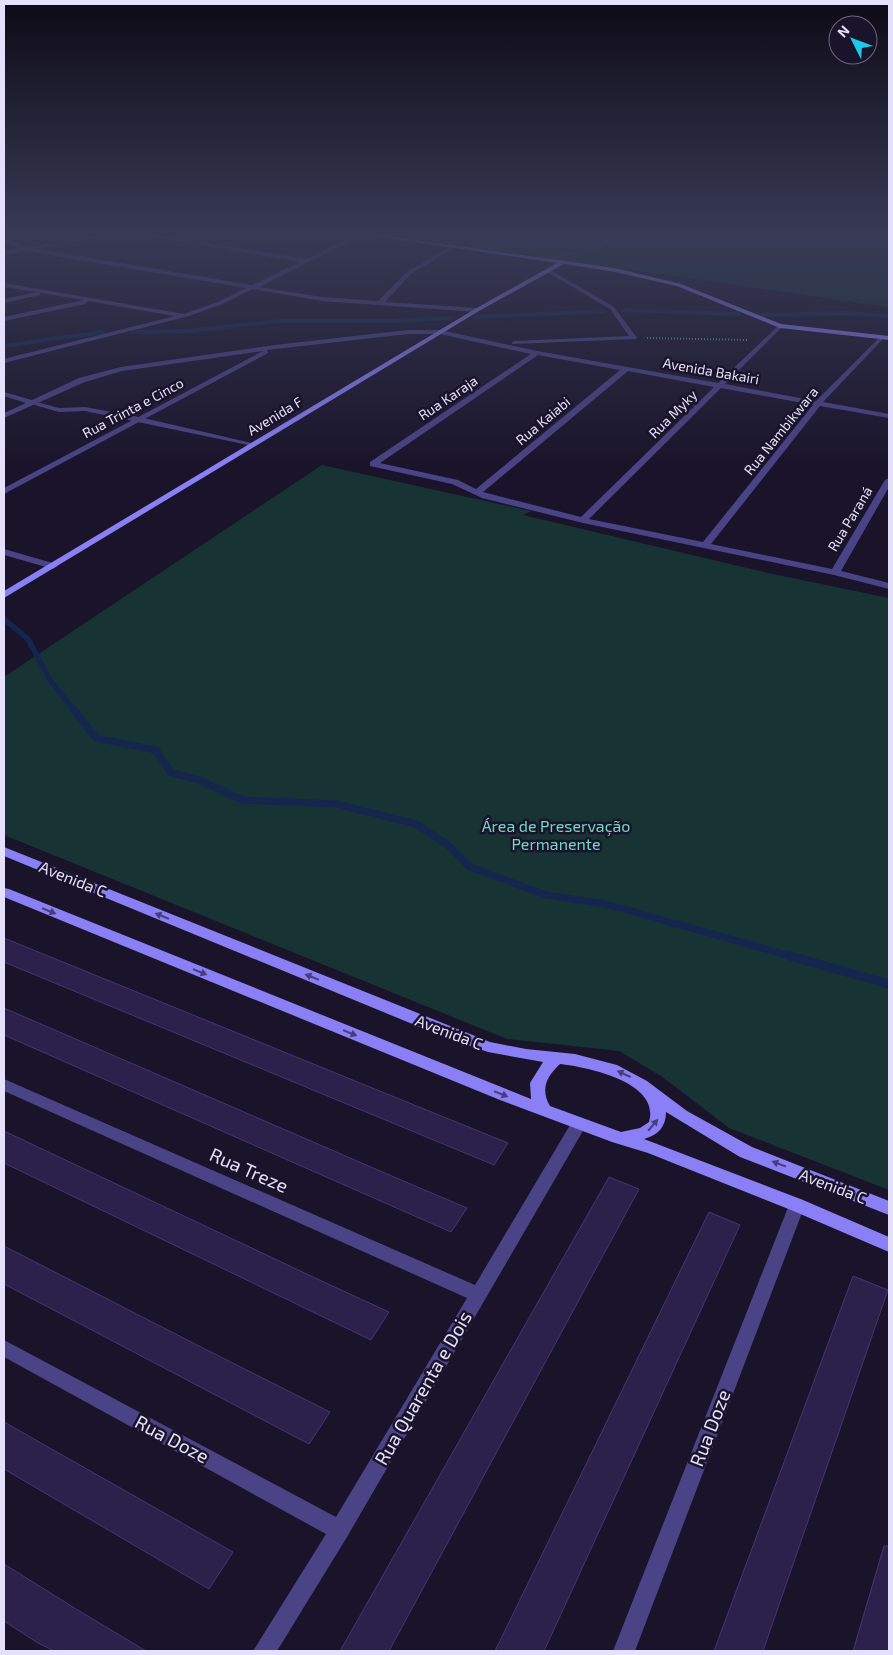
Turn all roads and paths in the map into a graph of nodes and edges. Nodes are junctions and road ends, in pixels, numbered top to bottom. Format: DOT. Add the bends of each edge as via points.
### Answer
graph roads {
  1 [pos="35,312"];
  2 [pos="165,312"];
  3 [pos="197,312"];
  4 [pos="473,312"];
  5 [pos="615,312"];
  6 [pos="746,312"];
  7 [pos="187,316"];
  8 [pos="4,319"];
  9 [pos="780,326"];
  10 [pos="440,332"];
  11 [pos="634,338"];
  12 [pos="885,338"];
  13 [pos="766,340"];
  14 [pos="498,345"];
  15 [pos="275,347"];
  16 [pos="537,353"];
  17 [pos="4,361"];
  18 [pos="626,369"];
  19 [pos="720,384"];
  20 [pos="4,394"];
  21 [pos="33,403"];
  22 [pos="818,403"];
  23 [pos="4,416"];
  24 [pos="889,416"];
  25 [pos="139,419"];
  26 [pos="253,444"];
  27 [pos="889,480"];
  28 [pos="4,491"];
  29 [pos="477,492"];
  30 [pos="583,520"];
  31 [pos="705,545"];
  32 [pos="4,552"];
  33 [pos="53,566"];
  34 [pos="834,572"];
  35 [pos="889,586"];
  36 [pos="4,595"];
  37 [pos="4,851"];
  38 [pos="4,892"];
  39 [pos="557,1058"];
  40 [pos="4,1084"];
  41 [pos="650,1090"];
  42 [pos="545,1111"];
  43 [pos="579,1124"];
  44 [pos="618,1138"];
  45 [pos="797,1205"];
  46 [pos="889,1208"];
  47 [pos="889,1245"];
  48 [pos="478,1295"];
  49 [pos="4,1348"];
  50 [pos="340,1530"];
  51 [pos="264,1651"];
  52 [pos="624,1651"];
  1 -- 8 [label="street"];
  2 -- 7 [label="street"];
  3 -- 7 [label="street"];
  4 -- 10 [label="street, Avenida F"];
  5 -- 11 [label="street"];
  6 -- 9 [label="street"];
  7 -- 17 [label="street"];
  9 -- 12 [label="street"];
  9 -- 13 [label="street, Rua Myky"];
  10 -- 14 [label="street, Avenida Bakairi"];
  10 -- 15 [label="street, Avenida Bakairi" via="408,332"];
  10 -- 26 [label="street, Avenida F"];
  11 -- 13 [label="path"];
  11 -- 14 [label="street"];
  12 -- 22 [label="street, Rua Nambikwara"];
  13 -- 19 [label="street, Rua Myky"];
  14 -- 16 [label="street, Avenida Bakairi"];
  15 -- 21 [label="street, Avenida Bakairi" via="120,369 82,380"];
  15 -- 25 [label="street, Rua Trinta e Cinco"];
  16 -- 18 [label="street, Avenida Bakairi"];
  16 -- 29 [label="street, Rua Karaja" via="373,464 455,482"];
  18 -- 19 [label="street, Avenida Bakairi"];
  18 -- 29 [label="street, Rua Kaiabi"];
  19 -- 22 [label="street, Avenida Bakairi"];
  19 -- 30 [label="street, Rua Myky"];
  20 -- 21 [label="street"];
  21 -- 23 [label="street, Avenida Bakairi"];
  21 -- 25 [label="lane" via="59,410 85,409"];
  22 -- 24 [label="street, Avenida Bakairi"];
  22 -- 31 [label="street, Rua Nambikwara"];
  25 -- 26 [label="lane"];
  25 -- 28 [label="street, Rua Trinta e Cinco"];
  26 -- 33 [label="street, Avenida F"];
  27 -- 34 [label="street, Rua Paraná"];
  29 -- 30 [label="street"];
  30 -- 31 [label="street"];
  31 -- 34 [label="street"];
  32 -- 33 [label="street"];
  33 -- 36 [label="street, Avenida F"];
  34 -- 35 [label="street"];
  39 -- 37 [label="street, Avenida C, one-way" via="526,1056 449,1033"];
  38 -- 42 [label="street, Avenida C, one-way"];
  41 -- 39 [label="street, Avenida C, one-way" via="612,1069"];
  39 -- 42 [label="street" via="546,1068 536,1089 537,1099"];
  40 -- 48 [label="street, Rua Treze"];
  44 -- 41 [label="street, one-way" via="641,1136 658,1120 659,1109"];
  46 -- 41 [label="street, Avenida C, one-way" via="746,1152 680,1116"];
  42 -- 43 [label="street, Avenida C"];
  43 -- 44 [label="street, Avenida C"];
  43 -- 48 [label="street, Rua Quarenta e Dois"];
  44 -- 45 [label="street, Avenida C" via="652,1148"];
  45 -- 47 [label="street, Avenida C"];
  45 -- 52 [label="street, Rua Doze"];
  48 -- 50 [label="street, Rua Quarenta e Dois"];
  49 -- 50 [label="street, Rua Doze"];
  50 -- 51 [label="street, Rua Quarenta e Dois"];
}
